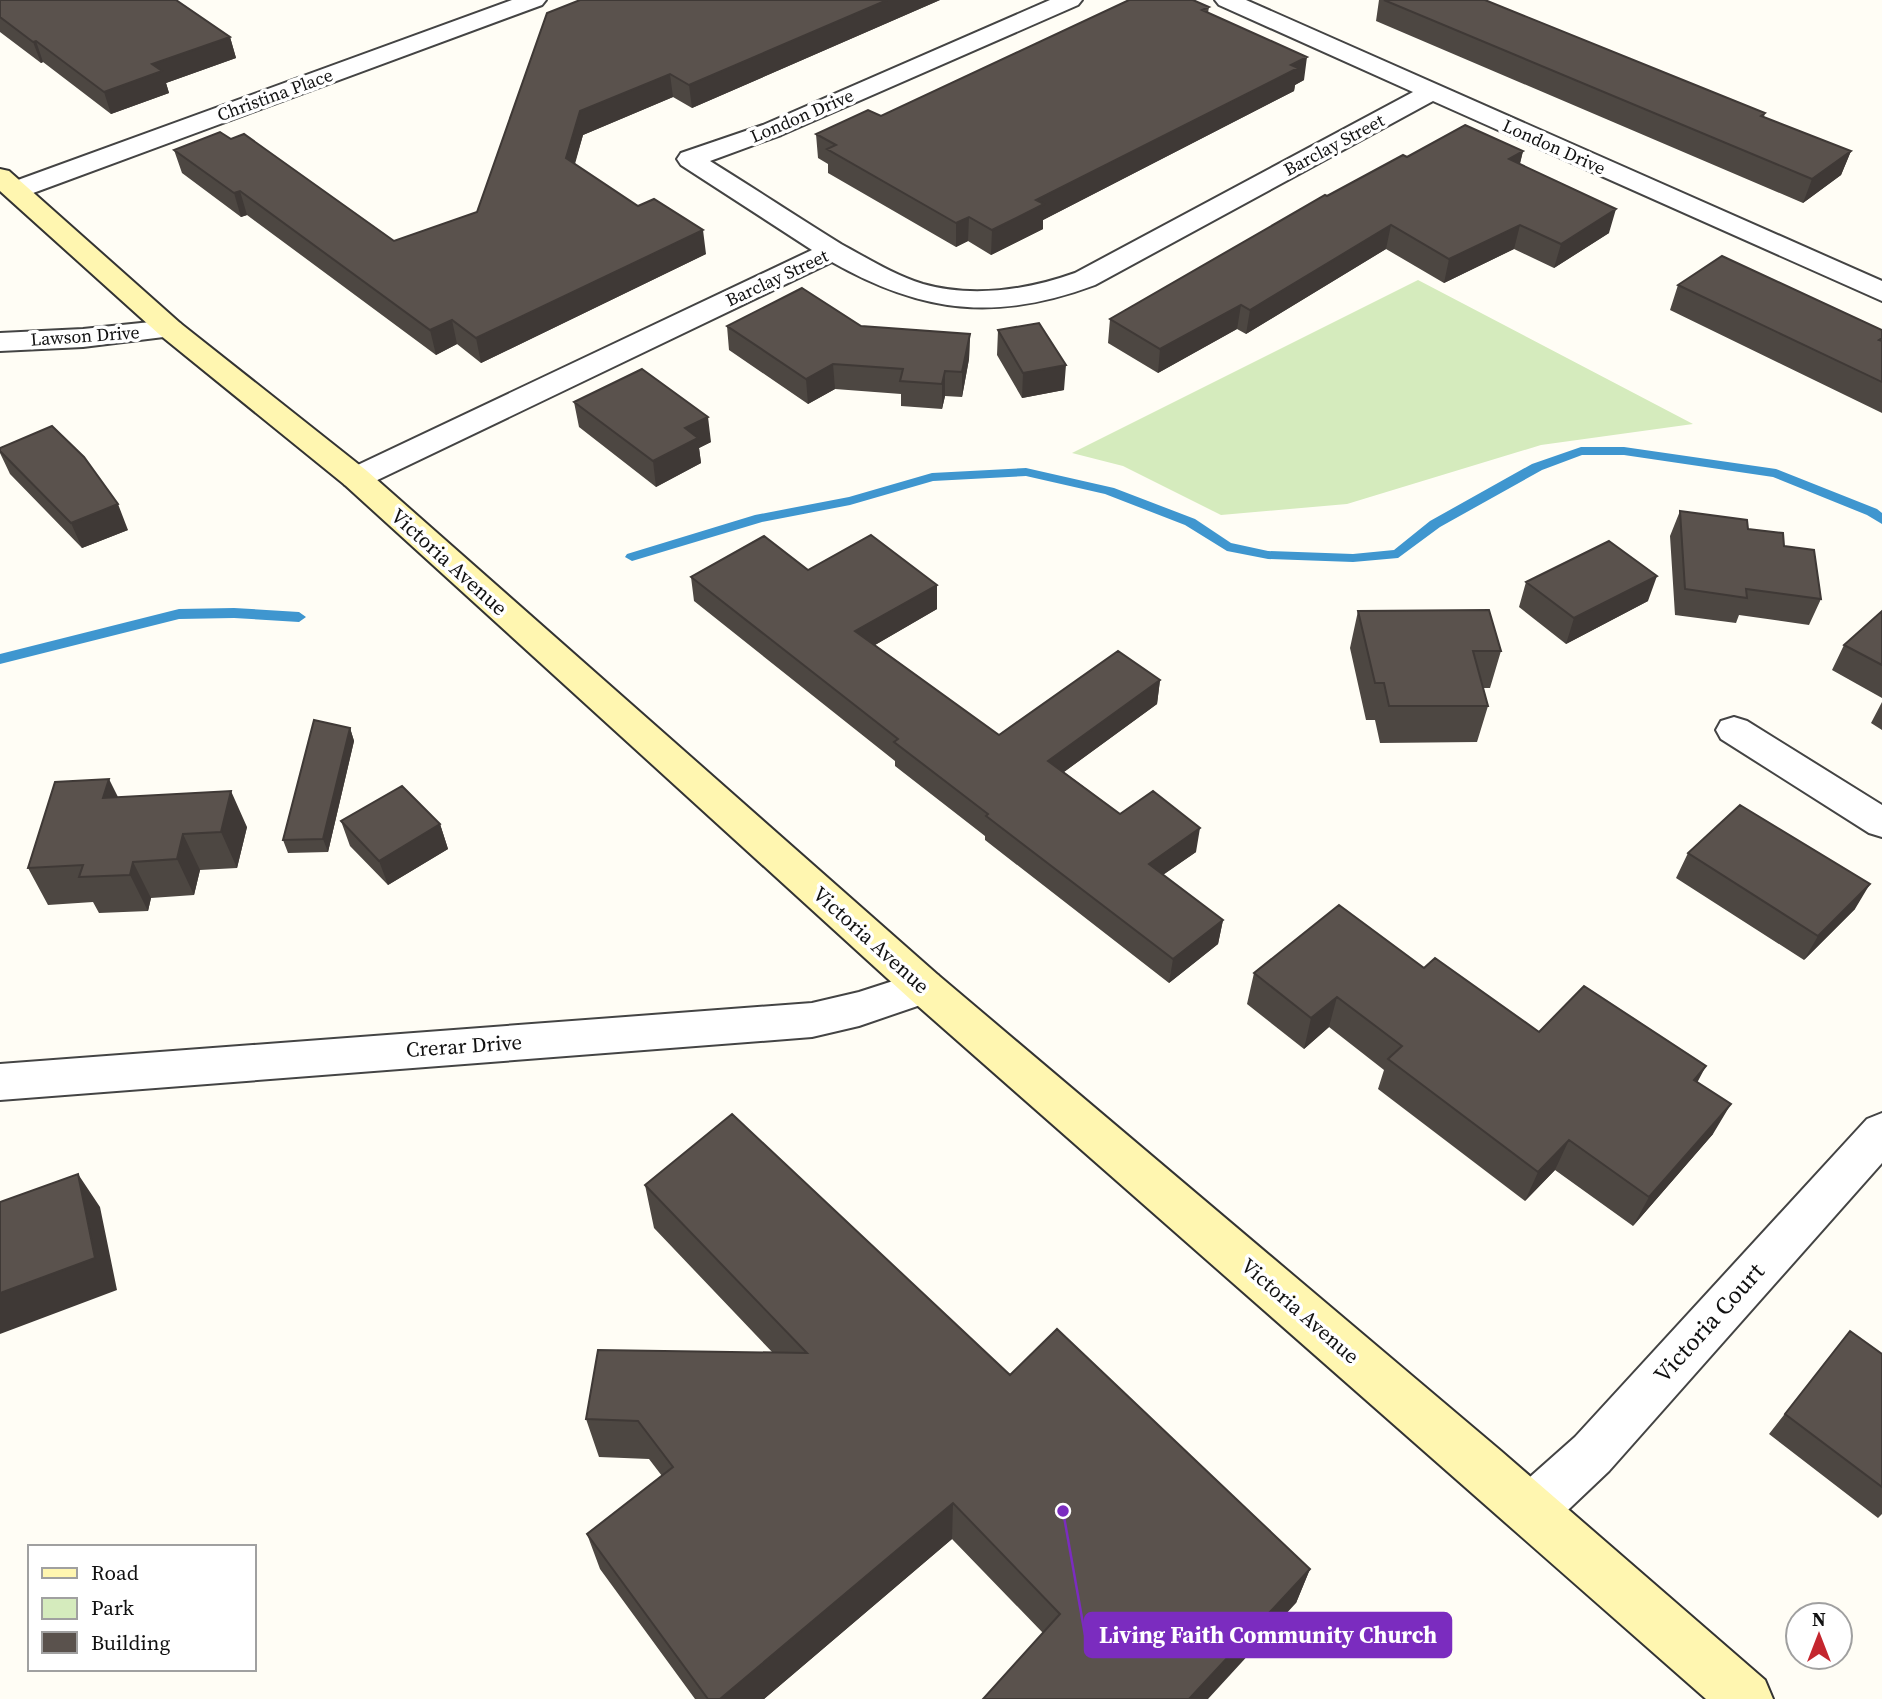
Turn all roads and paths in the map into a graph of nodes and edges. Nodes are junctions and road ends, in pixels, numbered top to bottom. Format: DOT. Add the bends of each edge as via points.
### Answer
graph roads {
  1 [pos="534,0"];
  2 [pos="1070,0"];
  3 [pos="1227,0"];
  4 [pos="1430,93"];
  5 [pos="8,184"];
  6 [pos="834,250"];
  7 [pos="1882,292"];
  8 [pos="170,329"];
  9 [pos="0,342"];
  10 [pos="356,478"];
  11 [pos="1734,730"];
  12 [pos="1882,823"];
  13 [pos="924,987"];
  14 [pos="0,1082"];
  15 [pos="1882,1132"];
  16 [pos="1531,1510"];
  17 [pos="1746,1699"];
  1 -- 5 [label="street, Christina Place"];
  2 -- 6 [label="street, London Drive" via="772,130 690,159"];
  3 -- 4 [label="street, London Drive"];
  4 -- 6 [label="street, Barclay Street" via="1067,287 1010,297 959,298 898,284"];
  4 -- 7 [label="street, London Drive"];
  5 -- 8 [label="street, Victoria Avenue"];
  6 -- 10 [label="street, Barclay Street"];
  8 -- 9 [label="street, Lawson Drive"];
  8 -- 10 [label="street, Victoria Avenue"];
  10 -- 13 [label="street, Victoria Avenue"];
  11 -- 12 [label="street"];
  13 -- 14 [label="street, Crerar Drive" via="812,1020"];
  13 -- 16 [label="street, Victoria Avenue"];
  15 -- 16 [label="street, Victoria Court" via="1592,1454"];
  16 -- 17 [label="street, Victoria Avenue"];
}
